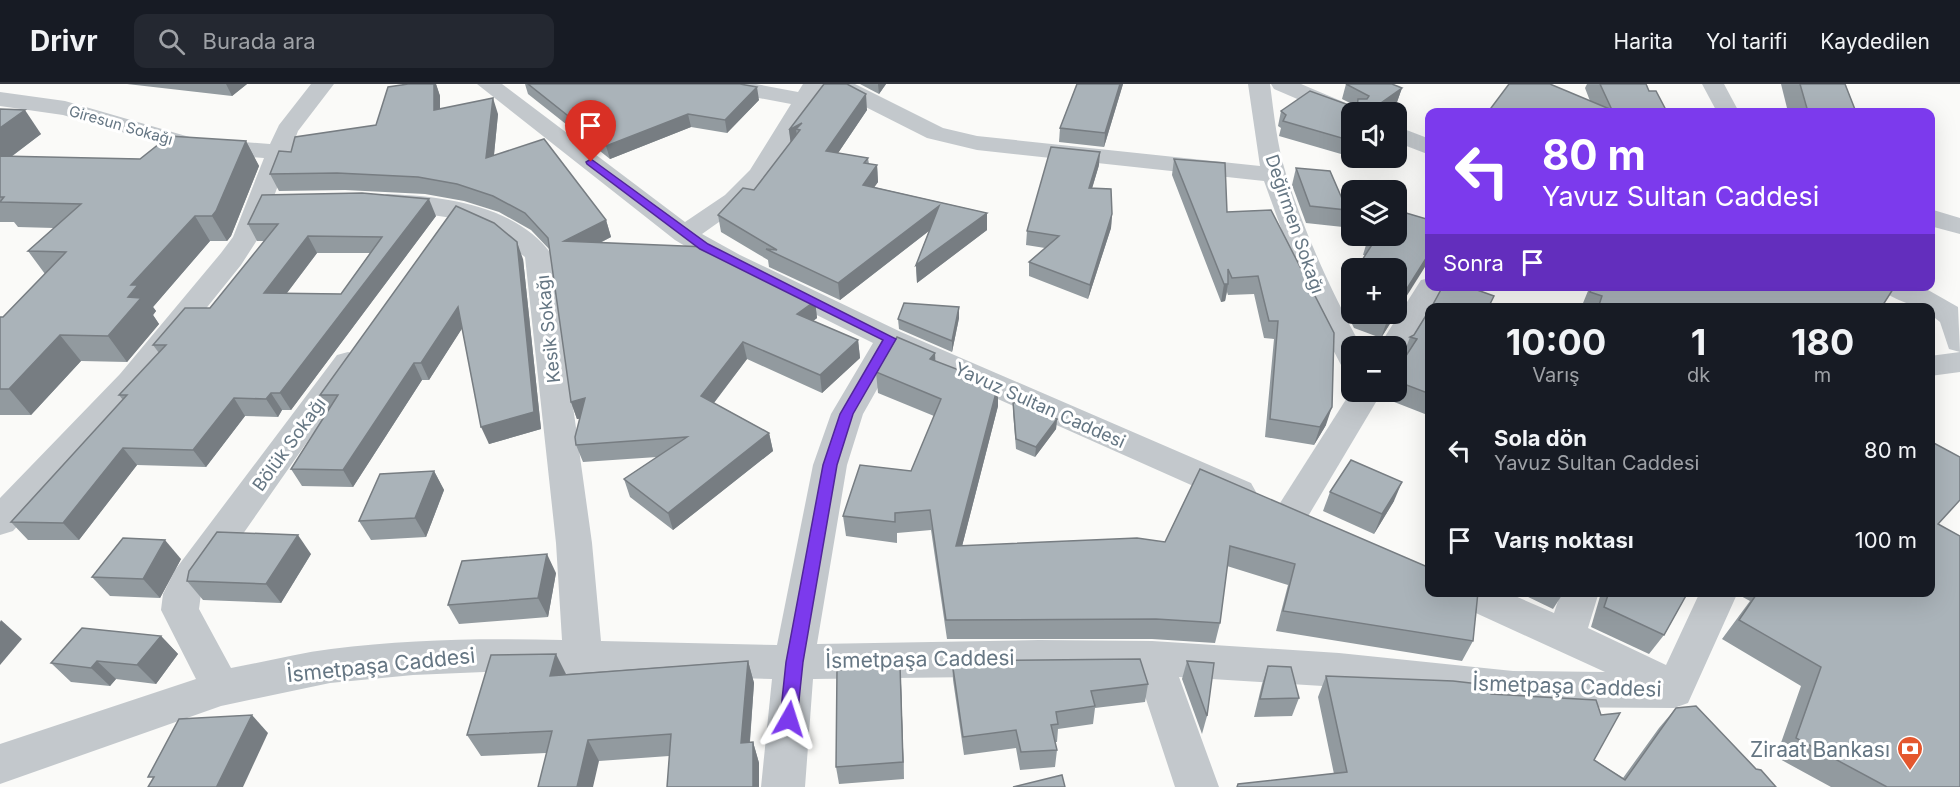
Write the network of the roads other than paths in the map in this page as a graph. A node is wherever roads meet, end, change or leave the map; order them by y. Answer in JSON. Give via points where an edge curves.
{"nodes":[{"id":1,"x":323,"y":84,"type":"edge"},
{"id":2,"x":488,"y":84,"type":"edge"},
{"id":3,"x":721,"y":84,"type":"edge"},
{"id":4,"x":838,"y":84,"type":"edge"},
{"id":5,"x":1259,"y":84,"type":"edge"},
{"id":6,"x":1282,"y":84,"type":"edge"},
{"id":7,"x":1713,"y":84,"type":"edge"},
{"id":8,"x":809,"y":92,"type":"edge"},
{"id":9,"x":0,"y":99,"type":"edge"},
{"id":10,"x":1726,"y":108,"type":"edge"},
{"id":11,"x":1341,"y":109,"type":"edge"},
{"id":12,"x":1407,"y":138,"type":"edge"},
{"id":13,"x":1425,"y":145,"type":"edge"},
{"id":14,"x":277,"y":152,"type":"junction"},
{"id":15,"x":1274,"y":176,"type":"junction"},
{"id":16,"x":362,"y":201,"type":"edge"},
{"id":17,"x":457,"y":208,"type":"junction"},
{"id":18,"x":1935,"y":218,"type":"edge"},
{"id":19,"x":1960,"y":226,"type":"edge"},
{"id":20,"x":684,"y":234,"type":"junction"},
{"id":21,"x":436,"y":237,"type":"edge"},
{"id":22,"x":1428,"y":291,"type":"edge"},
{"id":23,"x":1906,"y":291,"type":"edge"},
{"id":24,"x":1929,"y":303,"type":"edge"},
{"id":25,"x":1935,"y":306,"type":"edge"},
{"id":26,"x":368,"y":334,"type":"edge"},
{"id":27,"x":1400,"y":336,"type":"edge"},
{"id":28,"x":1341,"y":337,"type":"edge"},
{"id":29,"x":890,"y":339,"type":"junction"},
{"id":30,"x":1960,"y":342,"type":"edge"},
{"id":31,"x":1960,"y":363,"type":"edge"},
{"id":32,"x":1935,"y":366,"type":"edge"},
{"id":33,"x":1361,"y":402,"type":"edge"},
{"id":34,"x":0,"y":521,"type":"edge"},
{"id":35,"x":1478,"y":597,"type":"edge"},
{"id":36,"x":1578,"y":597,"type":"edge"},
{"id":37,"x":1718,"y":597,"type":"edge"},
{"id":38,"x":1566,"y":637,"type":"junction"},
{"id":39,"x":583,"y":658,"type":"junction"},
{"id":40,"x":1152,"y":658,"type":"junction"},
{"id":41,"x":794,"y":662,"type":"junction"},
{"id":42,"x":221,"y":688,"type":"junction"},
{"id":43,"x":1686,"y":702,"type":"junction"},
{"id":44,"x":0,"y":764,"type":"edge"},
{"id":45,"x":783,"y":787,"type":"edge"},
{"id":46,"x":1197,"y":787,"type":"edge"}],
"edges":[{"from":1,"to":14,"type":"street","via":[[287,130]]},
{"from":2,"to":20,"type":"street","name":"Yavuz Sultan Caddesi"},
{"from":3,"to":8,"type":"street"},
{"from":4,"to":15,"type":"street","via":[[936,133],[977,143]]},
{"from":5,"to":15,"type":"street","name":"Değirmen Sokağı"},
{"from":6,"to":11,"type":"street"},
{"from":7,"to":10,"type":"street"},
{"from":8,"to":20,"type":"street","via":[[769,162],[747,189]]},
{"from":9,"to":14,"type":"street","name":"Giresun Sokağı","via":[[65,108],[191,145]]},
{"from":12,"to":13,"type":"street"},
{"from":14,"to":34,"type":"street","via":[[273,201],[193,308],[131,381]]},
{"from":15,"to":28,"type":"street","name":"Değirmen Sokağı","via":[[1321,300]]},
{"from":16,"to":17,"type":"street","name":"Kesik Sokağı"},
{"from":17,"to":21,"type":"street"},
{"from":17,"to":39,"type":"street","name":"Kesik Sokağı","via":[[515,236],[538,255],[574,543]]},
{"from":18,"to":19,"type":"street"},
{"from":20,"to":29,"type":"street","name":"Yavuz Sultan Caddesi","via":[[730,261]]},
{"from":22,"to":27,"type":"street"},
{"from":23,"to":24,"type":"street"},
{"from":25,"to":30,"type":"street","via":[[1953,319]]},
{"from":26,"to":42,"type":"street","name":"Bölük Sokağı","via":[[182,594],[180,610]]},
{"from":29,"to":33,"type":"street","name":"Yavuz Sultan Caddesi","via":[[1302,519]]},
{"from":29,"to":41,"type":"street","via":[[859,389],[830,465]]},
{"from":31,"to":32,"type":"street"},
{"from":35,"to":38,"type":"street"},
{"from":36,"to":38,"type":"street"},
{"from":37,"to":43,"type":"street"},
{"from":38,"to":43,"type":"street","via":[[1624,662]]},
{"from":39,"to":41,"type":"street","name":"İsmetpaşa Caddesi"},
{"from":39,"to":42,"type":"street","name":"İsmetpaşa Caddesi","via":[[413,658],[330,666]]},
{"from":40,"to":41,"type":"street","name":"İsmetpaşa Caddesi"},
{"from":40,"to":43,"type":"street","name":"İsmetpaşa Caddesi","via":[[1339,670]]},
{"from":40,"to":46,"type":"street"},
{"from":41,"to":45,"type":"street"},
{"from":42,"to":44,"type":"street","name":"İsmetpaşa Caddesi"}]}
